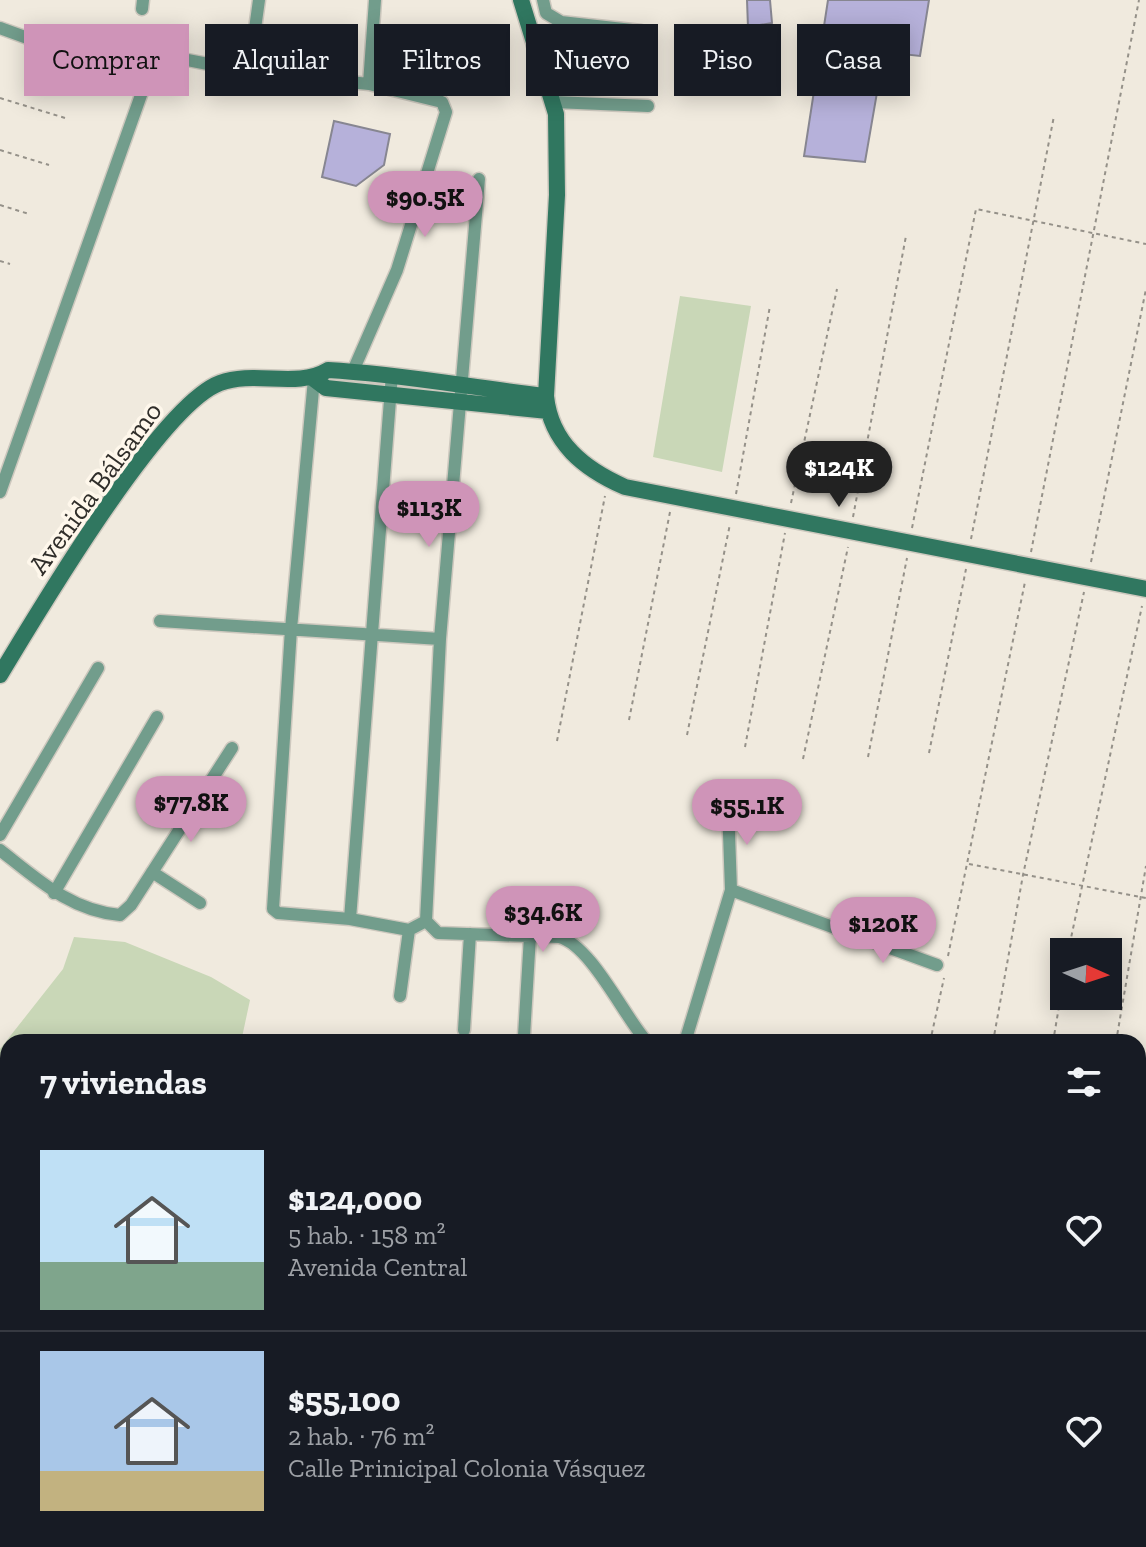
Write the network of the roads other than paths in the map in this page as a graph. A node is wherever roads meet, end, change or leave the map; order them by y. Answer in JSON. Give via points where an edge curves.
{"nodes":[{"id":1,"x":259,"y":0,"type":"edge"},
{"id":2,"x":375,"y":0,"type":"edge"},
{"id":3,"x":521,"y":0,"type":"edge"},
{"id":4,"x":543,"y":0,"type":"edge"},
{"id":5,"x":256,"y":24,"type":"edge"},
{"id":6,"x":582,"y":24,"type":"edge"},
{"id":7,"x":0,"y":28,"type":"edge"},
{"id":8,"x":24,"y":37,"type":"edge"},
{"id":9,"x":358,"y":83,"type":"edge"},
{"id":10,"x":369,"y":84,"type":"junction"},
{"id":11,"x":141,"y":96,"type":"edge"},
{"id":12,"x":554,"y":102,"type":"junction"},
{"id":13,"x":648,"y":106,"type":"dead end"},
{"id":14,"x":479,"y":179,"type":"dead end"},
{"id":15,"x":353,"y":371,"type":"junction"},
{"id":16,"x":392,"y":374,"type":"junction"},
{"id":17,"x":314,"y":379,"type":"junction"},
{"id":18,"x":391,"y":394,"type":"junction"},
{"id":19,"x":460,"y":394,"type":"junction"},
{"id":20,"x":547,"y":403,"type":"junction"},
{"id":21,"x":0,"y":492,"type":"edge"},
{"id":22,"x":1146,"y":589,"type":"edge"},
{"id":23,"x":160,"y":621,"type":"dead end"},
{"id":24,"x":291,"y":629,"type":"junction"},
{"id":25,"x":371,"y":637,"type":"junction"},
{"id":26,"x":440,"y":639,"type":"junction"},
{"id":27,"x":2,"y":666,"type":"edge"},
{"id":28,"x":98,"y":668,"type":"dead end"},
{"id":29,"x":157,"y":717,"type":"dead end"},
{"id":30,"x":232,"y":748,"type":"dead end"},
{"id":31,"x":728,"y":805,"type":"dead end"},
{"id":32,"x":0,"y":835,"type":"edge"},
{"id":33,"x":0,"y":850,"type":"edge"},
{"id":34,"x":152,"y":872,"type":"junction"},
{"id":35,"x":731,"y":890,"type":"junction"},
{"id":36,"x":54,"y":893,"type":"junction"},
{"id":37,"x":200,"y":903,"type":"dead end"},
{"id":38,"x":350,"y":919,"type":"junction"},
{"id":39,"x":426,"y":921,"type":"junction"},
{"id":40,"x":409,"y":930,"type":"junction"},
{"id":41,"x":470,"y":934,"type":"junction"},
{"id":42,"x":530,"y":936,"type":"junction"},
{"id":43,"x":937,"y":965,"type":"dead end"},
{"id":44,"x":400,"y":996,"type":"dead end"},
{"id":45,"x":464,"y":1030,"type":"dead end"},
{"id":46,"x":524,"y":1034,"type":"edge"},
{"id":47,"x":642,"y":1034,"type":"edge"},
{"id":48,"x":687,"y":1034,"type":"edge"}],
"edges":[{"from":1,"to":5,"type":"street"},
{"from":2,"to":10,"type":"street"},
{"from":3,"to":12,"type":"street"},
{"from":4,"to":6,"type":"street","via":[[546,13],[556,21]]},
{"from":7,"to":8,"type":"street"},
{"from":9,"to":10,"type":"street"},
{"from":10,"to":15,"type":"street","via":[[442,102],[446,112],[397,270]]},
{"from":11,"to":21,"type":"street"},
{"from":12,"to":13,"type":"street"},
{"from":12,"to":20,"type":"street","via":[[557,195]]},
{"from":14,"to":19,"type":"street"},
{"from":15,"to":16,"type":"street","name":"Avenida Bálsamo"},
{"from":15,"to":17,"type":"street","name":"Avenida Bálsamo","via":[[328,370]]},
{"from":16,"to":18,"type":"street"},
{"from":16,"to":19,"type":"street","name":"Avenida Bálsamo","via":[[435,379]]},
{"from":17,"to":18,"type":"street","name":"Avenida Bálsamo","via":[[326,388]]},
{"from":17,"to":24,"type":"street"},
{"from":17,"to":27,"type":"street","name":"Avenida Bálsamo","via":[[242,378],[220,383],[174,418],[56,581]]},
{"from":18,"to":19,"type":"street","name":"Avenida Bálsamo"},
{"from":18,"to":25,"type":"street"},
{"from":19,"to":20,"type":"street","name":"Avenida Bálsamo"},
{"from":19,"to":26,"type":"street"},
{"from":20,"to":22,"type":"street","via":[[551,424],[572,454],[595,474],[625,487]]},
{"from":23,"to":24,"type":"street"},
{"from":24,"to":25,"type":"street"},
{"from":24,"to":38,"type":"street","via":[[273,909]]},
{"from":25,"to":26,"type":"street"},
{"from":25,"to":38,"type":"street"},
{"from":26,"to":39,"type":"street"},
{"from":28,"to":32,"type":"street"},
{"from":29,"to":36,"type":"street"},
{"from":30,"to":34,"type":"street"},
{"from":31,"to":35,"type":"street"},
{"from":33,"to":36,"type":"street"},
{"from":34,"to":36,"type":"street","via":[[120,915]]},
{"from":34,"to":37,"type":"street"},
{"from":35,"to":43,"type":"street"},
{"from":35,"to":48,"type":"street"},
{"from":38,"to":40,"type":"street"},
{"from":39,"to":40,"type":"street"},
{"from":39,"to":41,"type":"street","via":[[438,933]]},
{"from":40,"to":44,"type":"street"},
{"from":41,"to":42,"type":"street"},
{"from":41,"to":45,"type":"street"},
{"from":42,"to":46,"type":"street"},
{"from":42,"to":47,"type":"street","via":[[572,942]]}]}
